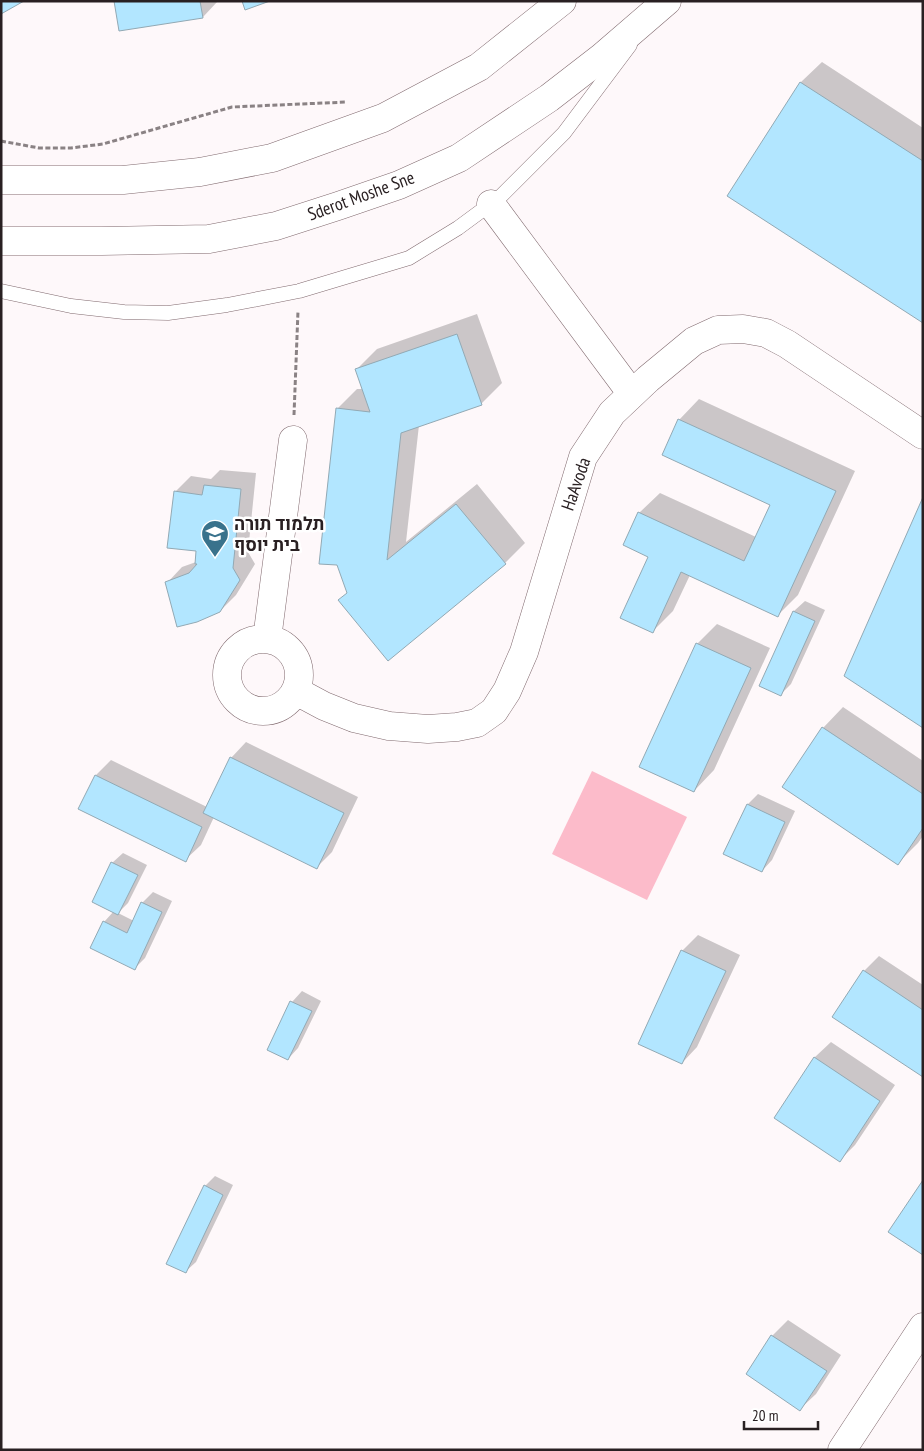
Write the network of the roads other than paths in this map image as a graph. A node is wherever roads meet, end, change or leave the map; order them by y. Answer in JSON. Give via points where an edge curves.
{"nodes":[{"id":1,"x":562,"y":1,"type":"edge"},
{"id":2,"x":661,"y":7,"type":"edge"},
{"id":3,"x":1,"y":180,"type":"edge"},
{"id":4,"x":491,"y":204,"type":"junction"},
{"id":5,"x":1,"y":241,"type":"edge"},
{"id":6,"x":1,"y":291,"type":"edge"},
{"id":7,"x":632,"y":394,"type":"junction"},
{"id":8,"x":923,"y":435,"type":"edge"},
{"id":9,"x":293,"y":440,"type":"road end"},
{"id":10,"x":268,"y":639,"type":"junction"},
{"id":11,"x":296,"y":691,"type":"junction"},
{"id":12,"x":923,"y":1327,"type":"edge"},
{"id":13,"x":842,"y":1450,"type":"edge"}],
"edges":[{"from":1,"to":3,"type":"street","via":[[480,67],[383,118],[272,158],[200,172],[123,180]]},
{"from":2,"to":4,"type":"lane","via":[[564,134]]},
{"from":2,"to":5,"type":"street","name":"Sderot Moshe Sne","via":[[549,98],[459,158],[399,185],[276,226],[209,239]]},
{"from":4,"to":6,"type":"lane","via":[[409,258],[299,291],[227,304],[168,313],[124,312],[71,306]]},
{"from":4,"to":7,"type":"street"},
{"from":7,"to":8,"type":"street","name":"HaAvoda","via":[[694,341],[718,330],[743,329],[766,333],[787,344]]},
{"from":7,"to":11,"type":"street","name":"HaAvoda","via":[[612,413],[583,457],[524,652],[507,691],[494,711],[477,723],[457,727],[389,726],[354,718]]},
{"from":9,"to":10,"type":"street"},
{"from":10,"to":11,"type":"street","via":[[283,645],[295,657],[299,668]]},
{"from":10,"to":11,"type":"street","via":[[255,639],[235,652],[229,663],[229,687],[244,706],[267,711],[279,708]]},
{"from":12,"to":13,"type":"street"}]}
